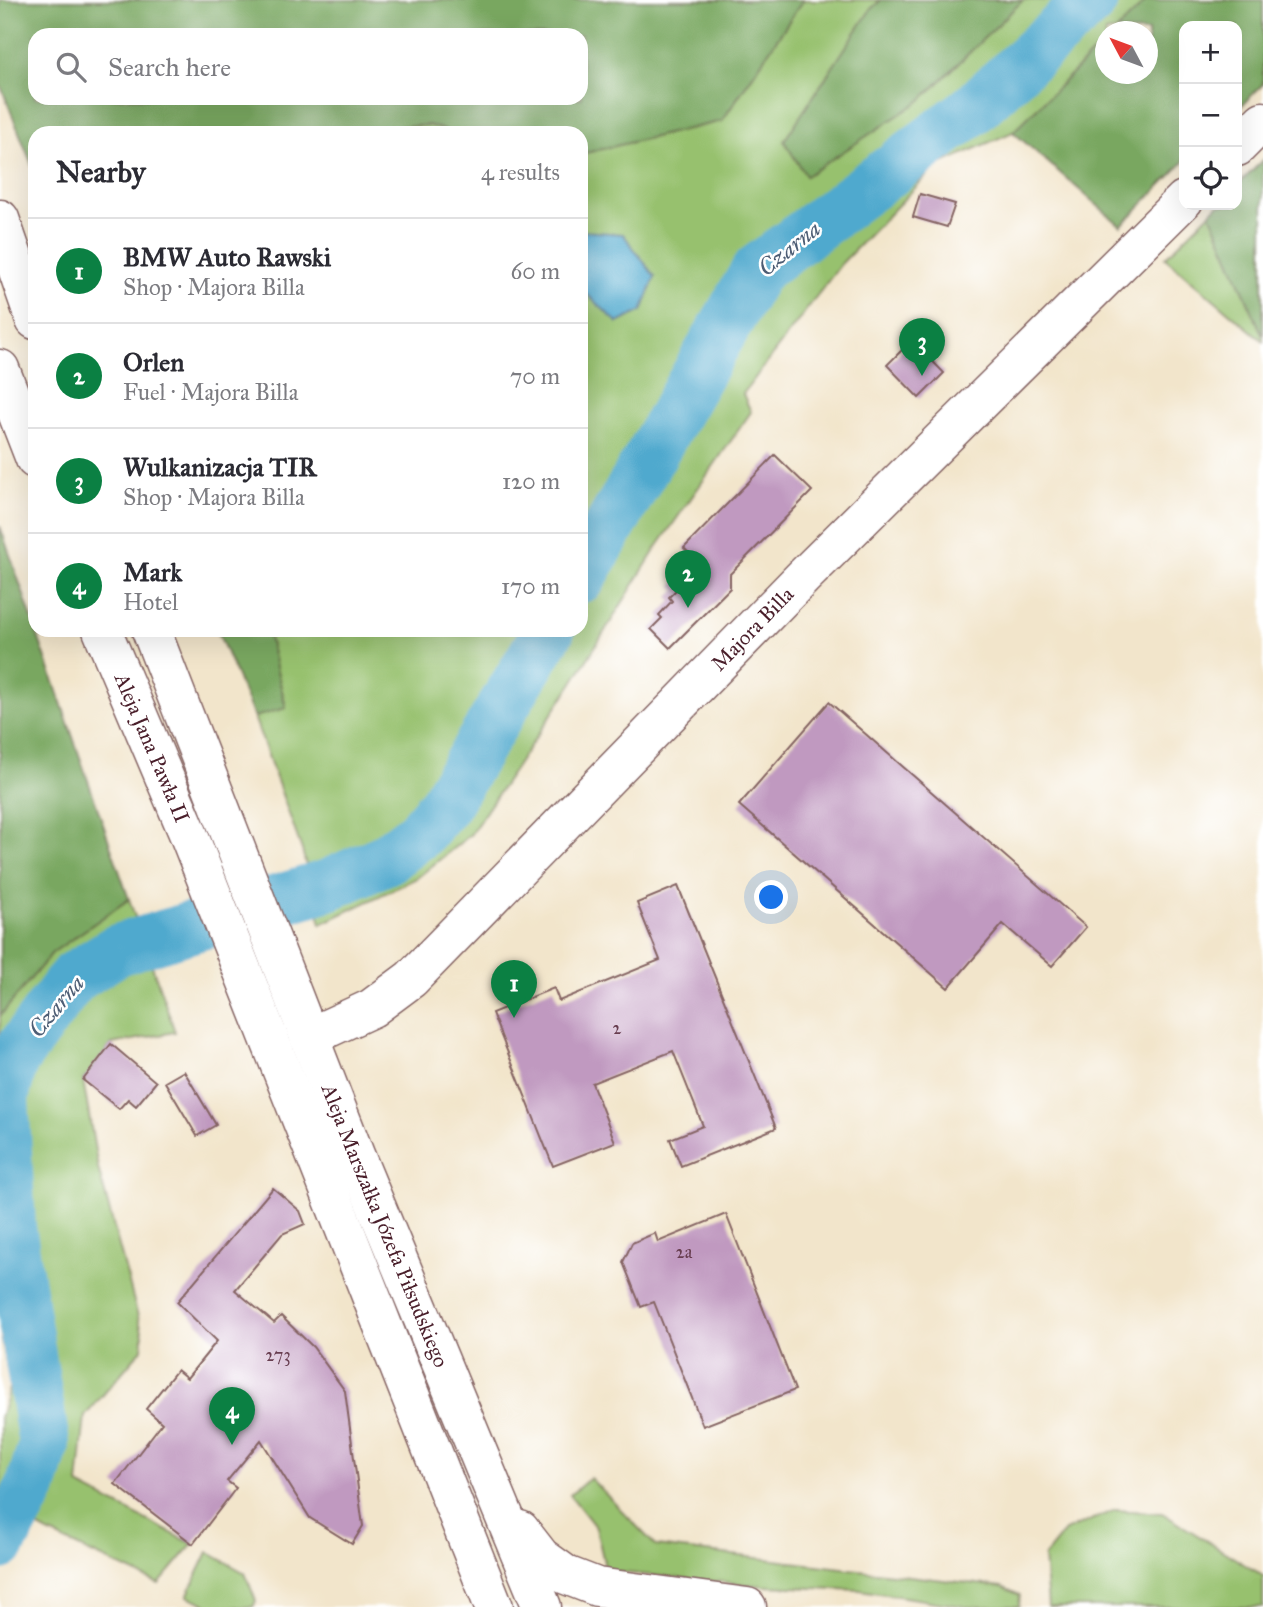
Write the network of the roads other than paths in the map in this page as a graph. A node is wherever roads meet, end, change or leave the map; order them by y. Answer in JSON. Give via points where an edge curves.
{"nodes":[{"id":1,"x":1263,"y":121,"type":"edge"},
{"id":2,"x":1242,"y":142,"type":"edge"},
{"id":3,"x":1179,"y":205,"type":"edge"},
{"id":4,"x":0,"y":219,"type":"edge"},
{"id":5,"x":28,"y":300,"type":"edge"},
{"id":6,"x":0,"y":369,"type":"edge"},
{"id":7,"x":28,"y":441,"type":"edge"},
{"id":8,"x":105,"y":637,"type":"edge"},
{"id":9,"x":154,"y":637,"type":"edge"},
{"id":10,"x":234,"y":844,"type":"joint"},
{"id":11,"x":200,"y":865,"type":"joint"},
{"id":12,"x":309,"y":1037,"type":"junction"},
{"id":13,"x":502,"y":1507,"type":"junction"},
{"id":14,"x":494,"y":1607,"type":"edge"},
{"id":15,"x":542,"y":1607,"type":"edge"},
{"id":16,"x":747,"y":1607,"type":"edge"}],
"edges":[{"from":1,"to":2,"type":"main road"},
{"from":3,"to":12,"type":"main road","name":"Majora Billa","via":[[804,576],[411,979],[372,1008]]},
{"from":4,"to":5,"type":"main road"},
{"from":6,"to":7,"type":"main road"},
{"from":8,"to":11,"type":"main road","name":"Aleja Jana Pawła II"},
{"from":9,"to":10,"type":"main road","name":"Aleja Jana Pawła II"},
{"from":10,"to":12,"type":"main road","name":"Aleja Marszałka Józefa Piłsudskiego"},
{"from":11,"to":14,"type":"main road","name":"Aleja Marszałka Józefa Piłsudskiego"},
{"from":12,"to":13,"type":"main road","name":"Aleja Marszałka Józefa Piłsudskiego"},
{"from":13,"to":15,"type":"main road","name":"Aleja Marszałka Józefa Piłsudskiego"},
{"from":13,"to":16,"type":"main road","via":[[541,1557],[566,1575],[597,1587]]}]}
